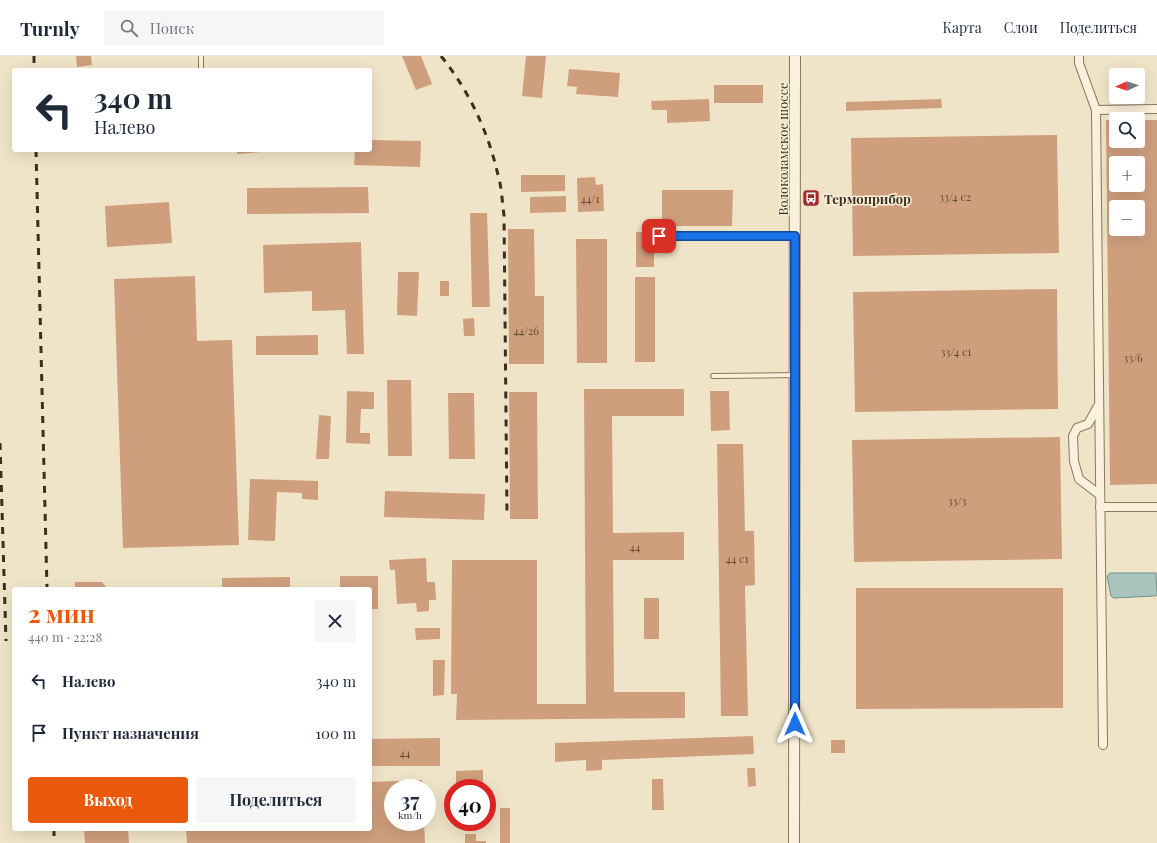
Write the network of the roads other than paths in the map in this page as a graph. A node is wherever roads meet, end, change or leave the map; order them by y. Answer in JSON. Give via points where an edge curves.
{"nodes":[{"id":1,"x":201,"y":56,"type":"edge"},
{"id":2,"x":795,"y":56,"type":"edge"},
{"id":3,"x":1079,"y":56,"type":"edge"},
{"id":4,"x":201,"y":68,"type":"edge"},
{"id":5,"x":1157,"y":109,"type":"edge"},
{"id":6,"x":1096,"y":110,"type":"junction"},
{"id":7,"x":659,"y":236,"type":"dead end"},
{"id":8,"x":795,"y":236,"type":"junction"},
{"id":9,"x":795,"y":375,"type":"junction"},
{"id":10,"x":713,"y":376,"type":"dead end"},
{"id":11,"x":1099,"y":406,"type":"junction"},
{"id":12,"x":1100,"y":495,"type":"junction"},
{"id":13,"x":1157,"y":507,"type":"edge"},
{"id":14,"x":1100,"y":508,"type":"junction"},
{"id":15,"x":1103,"y":744,"type":"dead end"},
{"id":16,"x":794,"y":843,"type":"edge"}],
"edges":[{"from":1,"to":4,"type":"lane"},
{"from":2,"to":8,"type":"street","name":"Волоколамское шоссе"},
{"from":3,"to":6,"type":"street","via":[[1079,63]]},
{"from":5,"to":6,"type":"street"},
{"from":6,"to":11,"type":"street"},
{"from":7,"to":8,"type":"lane"},
{"from":8,"to":9,"type":"street","name":"Волоколамское шоссе"},
{"from":9,"to":10,"type":"lane"},
{"from":9,"to":16,"type":"street","name":"Волоколамское шоссе"},
{"from":11,"to":12,"type":"street"},
{"from":11,"to":12,"type":"street","via":[[1088,424],[1078,428],[1073,436],[1074,461],[1079,479]]},
{"from":12,"to":14,"type":"street"},
{"from":13,"to":14,"type":"street"},
{"from":14,"to":15,"type":"street"}]}
